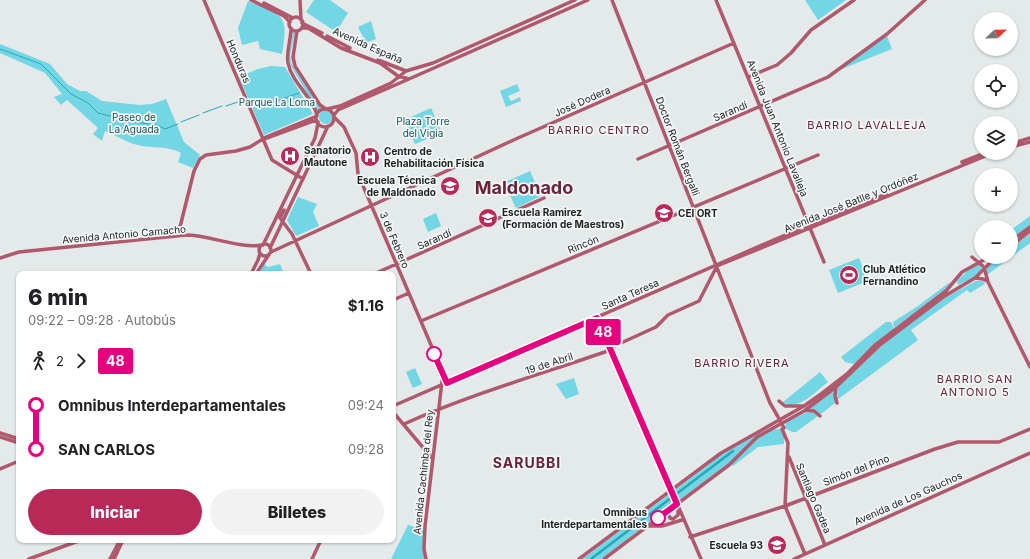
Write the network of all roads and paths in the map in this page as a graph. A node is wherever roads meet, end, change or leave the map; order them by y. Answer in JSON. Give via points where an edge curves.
{"nodes":[{"id":1,"x":204,"y":0,"type":"edge"},
{"id":2,"x":251,"y":0,"type":"edge"},
{"id":3,"x":300,"y":0,"type":"edge"},
{"id":4,"x":575,"y":0,"type":"edge"},
{"id":5,"x":588,"y":0,"type":"edge"},
{"id":6,"x":612,"y":0,"type":"edge"},
{"id":7,"x":716,"y":0,"type":"edge"},
{"id":8,"x":854,"y":0,"type":"edge"},
{"id":9,"x":925,"y":0,"type":"edge"},
{"id":10,"x":259,"y":1,"type":"edge"},
{"id":11,"x":293,"y":18,"type":"junction"},
{"id":12,"x":302,"y":21,"type":"junction"},
{"id":13,"x":290,"y":22,"type":"junction"},
{"id":14,"x":291,"y":28,"type":"junction"},
{"id":15,"x":302,"y":28,"type":"junction"},
{"id":16,"x":297,"y":31,"type":"junction"},
{"id":17,"x":734,"y":43,"type":"junction"},
{"id":18,"x":452,"y":54,"type":"junction"},
{"id":19,"x":439,"y":60,"type":"junction"},
{"id":20,"x":450,"y":62,"type":"junction"},
{"id":21,"x":433,"y":63,"type":"junction"},
{"id":22,"x":437,"y":67,"type":"junction"},
{"id":23,"x":406,"y":70,"type":"junction"},
{"id":24,"x":399,"y":77,"type":"junction"},
{"id":25,"x":748,"y":77,"type":"junction"},
{"id":26,"x":409,"y":79,"type":"junction"},
{"id":27,"x":645,"y":83,"type":"junction"},
{"id":28,"x":760,"y":106,"type":"junction"},
{"id":29,"x":327,"y":109,"type":"junction"},
{"id":30,"x":317,"y":116,"type":"junction"},
{"id":31,"x":334,"y":116,"type":"junction"},
{"id":32,"x":318,"y":122,"type":"junction"},
{"id":33,"x":328,"y":126,"type":"junction"},
{"id":34,"x":292,"y":128,"type":"junction"},
{"id":35,"x":1030,"y":138,"type":"edge"},
{"id":36,"x":264,"y":139,"type":"junction"},
{"id":37,"x":1018,"y":142,"type":"edge"},
{"id":38,"x":1030,"y":142,"type":"edge"},
{"id":39,"x":669,"y":145,"type":"junction"},
{"id":40,"x":1018,"y":145,"type":"edge"},
{"id":41,"x":818,"y":155,"type":"dead end"},
{"id":42,"x":974,"y":158,"type":"edge"},
{"id":43,"x":638,"y":159,"type":"dead end"},
{"id":44,"x":975,"y":160,"type":"edge"},
{"id":45,"x":786,"y":168,"type":"junction"},
{"id":46,"x":298,"y":175,"type":"junction"},
{"id":47,"x":303,"y":178,"type":"junction"},
{"id":48,"x":544,"y":198,"type":"dead end"},
{"id":49,"x":284,"y":204,"type":"junction"},
{"id":50,"x":371,"y":206,"type":"junction"},
{"id":51,"x":693,"y":207,"type":"junction"},
{"id":52,"x":283,"y":220,"type":"junction"},
{"id":53,"x":809,"y":226,"type":"junction"},
{"id":54,"x":1030,"y":227,"type":"edge"},
{"id":55,"x":1030,"y":231,"type":"edge"},
{"id":56,"x":178,"y":235,"type":"junction"},
{"id":57,"x":1018,"y":236,"type":"edge"},
{"id":58,"x":295,"y":240,"type":"junction"},
{"id":59,"x":1018,"y":240,"type":"edge"},
{"id":60,"x":262,"y":245,"type":"junction"},
{"id":61,"x":249,"y":246,"type":"junction"},
{"id":62,"x":270,"y":250,"type":"junction"},
{"id":63,"x":259,"y":252,"type":"junction"},
{"id":64,"x":268,"y":256,"type":"junction"},
{"id":65,"x":0,"y":258,"type":"edge"},
{"id":66,"x":824,"y":262,"type":"dead end"},
{"id":67,"x":396,"y":264,"type":"junction"},
{"id":68,"x":975,"y":264,"type":"edge"},
{"id":69,"x":980,"y":264,"type":"edge"},
{"id":70,"x":989,"y":264,"type":"edge"},
{"id":71,"x":716,"y":265,"type":"junction"},
{"id":72,"x":712,"y":269,"type":"junction"},
{"id":73,"x":984,"y":269,"type":"junction"},
{"id":74,"x":252,"y":271,"type":"edge"},
{"id":75,"x":258,"y":271,"type":"edge"},
{"id":76,"x":310,"y":271,"type":"edge"},
{"id":77,"x":381,"y":271,"type":"edge"},
{"id":78,"x":975,"y":278,"type":"junction"},
{"id":79,"x":988,"y":282,"type":"junction"},
{"id":80,"x":409,"y":293,"type":"junction"},
{"id":81,"x":396,"y":299,"type":"edge"},
{"id":82,"x":597,"y":318,"type":"junction"},
{"id":83,"x":420,"y":321,"type":"junction"},
{"id":84,"x":610,"y":348,"type":"junction"},
{"id":85,"x":606,"y":352,"type":"junction"},
{"id":86,"x":1030,"y":366,"type":"edge"},
{"id":87,"x":442,"y":372,"type":"junction"},
{"id":88,"x":447,"y":383,"type":"junction"},
{"id":89,"x":441,"y":386,"type":"junction"},
{"id":90,"x":836,"y":387,"type":"junction"},
{"id":91,"x":433,"y":390,"type":"junction"},
{"id":92,"x":439,"y":394,"type":"junction"},
{"id":93,"x":779,"y":401,"type":"dead end"},
{"id":94,"x":837,"y":403,"type":"dead end"},
{"id":95,"x":396,"y":406,"type":"edge"},
{"id":96,"x":804,"y":408,"type":"junction"},
{"id":97,"x":437,"y":409,"type":"junction"},
{"id":98,"x":396,"y":415,"type":"edge"},
{"id":99,"x":820,"y":416,"type":"dead end"},
{"id":100,"x":404,"y":424,"type":"junction"},
{"id":101,"x":783,"y":429,"type":"junction"},
{"id":102,"x":1030,"y":429,"type":"edge"},
{"id":103,"x":0,"y":433,"type":"edge"},
{"id":104,"x":0,"y":437,"type":"edge"},
{"id":105,"x":16,"y":438,"type":"edge"},
{"id":106,"x":16,"y":442,"type":"edge"},
{"id":107,"x":433,"y":448,"type":"junction"},
{"id":108,"x":426,"y":450,"type":"junction"},
{"id":109,"x":1030,"y":453,"type":"edge"},
{"id":110,"x":432,"y":457,"type":"junction"},
{"id":111,"x":16,"y":462,"type":"edge"},
{"id":112,"x":0,"y":469,"type":"edge"},
{"id":113,"x":670,"y":491,"type":"junction"},
{"id":114,"x":806,"y":498,"type":"junction"},
{"id":115,"x":676,"y":505,"type":"junction"},
{"id":116,"x":785,"y":506,"type":"junction"},
{"id":117,"x":667,"y":511,"type":"junction"},
{"id":118,"x":678,"y":511,"type":"junction"},
{"id":119,"x":682,"y":520,"type":"junction"},
{"id":120,"x":648,"y":526,"type":"junction"},
{"id":121,"x":690,"y":537,"type":"junction"},
{"id":122,"x":73,"y":543,"type":"edge"},
{"id":123,"x":118,"y":543,"type":"edge"},
{"id":124,"x":122,"y":543,"type":"edge"},
{"id":125,"x":320,"y":543,"type":"edge"},
{"id":126,"x":825,"y":545,"type":"junction"},
{"id":127,"x":805,"y":554,"type":"junction"},
{"id":128,"x":29,"y":559,"type":"edge"},
{"id":129,"x":110,"y":559,"type":"edge"},
{"id":130,"x":114,"y":559,"type":"edge"},
{"id":131,"x":312,"y":559,"type":"edge"},
{"id":132,"x":426,"y":559,"type":"edge"},
{"id":133,"x":579,"y":559,"type":"edge"},
{"id":134,"x":604,"y":559,"type":"edge"},
{"id":135,"x":700,"y":559,"type":"edge"},
{"id":136,"x":794,"y":559,"type":"edge"}],
"edges":[{"from":1,"to":36,"type":"street","name":"Honduras"},
{"from":2,"to":10,"type":"street"},
{"from":3,"to":12,"type":"street"},
{"from":4,"to":18,"type":"street"},
{"from":5,"to":20,"type":"street"},
{"from":6,"to":27,"type":"street","name":"Doctor Román Bergalli"},
{"from":7,"to":17,"type":"street","name":"Avenida Juan Antonio Lavalleja"},
{"from":8,"to":25,"type":"street","via":[[811,30],[777,65]]},
{"from":9,"to":28,"type":"street","name":"Sarandí","via":[[887,34],[828,77]]},
{"from":10,"to":11,"type":"street"},
{"from":10,"to":13,"type":"street"},
{"from":11,"to":12,"type":"street"},
{"from":11,"to":13,"type":"street"},
{"from":12,"to":15,"type":"street"},
{"from":12,"to":23,"type":"street","name":"Avenida España","via":[[348,48]]},
{"from":13,"to":14,"type":"street"},
{"from":14,"to":16,"type":"street"},
{"from":14,"to":30,"type":"street","via":[[288,64],[314,106]]},
{"from":15,"to":16,"type":"street"},
{"from":15,"to":24,"type":"street","name":"Avenida España","via":[[308,28],[342,48],[377,62]]},
{"from":16,"to":29,"type":"street","via":[[293,57],[295,66],[320,105]]},
{"from":17,"to":25,"type":"street","name":"Avenida Juan Antonio Lavalleja"},
{"from":17,"to":27,"type":"street","name":"José Dodera"},
{"from":18,"to":19,"type":"street"},
{"from":18,"to":20,"type":"street"},
{"from":19,"to":21,"type":"street"},
{"from":19,"to":22,"type":"street"},
{"from":20,"to":22,"type":"street"},
{"from":21,"to":22,"type":"street","via":[[432,66]]},
{"from":21,"to":23,"type":"street"},
{"from":22,"to":26,"type":"street"},
{"from":23,"to":24,"type":"street"},
{"from":24,"to":26,"type":"street"},
{"from":24,"to":29,"type":"street","via":[[392,83],[340,106]]},
{"from":25,"to":28,"type":"street","name":"Avenida Juan Antonio Lavalleja"},
{"from":26,"to":31,"type":"street","via":[[338,110]]},
{"from":27,"to":39,"type":"street","name":"Doctor Román Bergalli"},
{"from":27,"to":50,"type":"street","name":"José Dodera"},
{"from":28,"to":39,"type":"street","name":"Sarandí"},
{"from":28,"to":45,"type":"street","name":"Avenida Juan Antonio Lavalleja"},
{"from":29,"to":30,"type":"street","via":[[320,111]]},
{"from":29,"to":31,"type":"street"},
{"from":30,"to":32,"type":"street"},
{"from":30,"to":34,"type":"street"},
{"from":31,"to":33,"type":"street","via":[[333,123]]},
{"from":31,"to":50,"type":"street","name":"3 de Febrero","via":[[344,127],[356,153],[358,174]]},
{"from":32,"to":33,"type":"street"},
{"from":32,"to":34,"type":"street","via":[[313,121]]},
{"from":32,"to":46,"type":"street","via":[[315,138]]},
{"from":33,"to":47,"type":"street"},
{"from":34,"to":36,"type":"street"},
{"from":35,"to":37,"type":"street"},
{"from":36,"to":46,"type":"street","name":"Honduras","via":[[272,160]]},
{"from":36,"to":56,"type":"street","via":[[243,149],[206,155],[200,159],[194,171]]},
{"from":38,"to":40,"type":"street"},
{"from":39,"to":43,"type":"street","name":"Sarandí"},
{"from":39,"to":51,"type":"street","name":"Doctor Román Bergalli"},
{"from":41,"to":45,"type":"street","name":"Rincón"},
{"from":42,"to":53,"type":"street","name":"Avenida José Batlle y Ordóñez"},
{"from":44,"to":53,"type":"street","name":"Avenida José Batlle y Ordóñez"},
{"from":45,"to":51,"type":"street","name":"Rincón"},
{"from":45,"to":53,"type":"street","name":"Avenida Juan Antonio Lavalleja"},
{"from":46,"to":47,"type":"street","name":"Honduras"},
{"from":46,"to":49,"type":"street"},
{"from":47,"to":52,"type":"street"},
{"from":48,"to":67,"type":"street","name":"Sarandí"},
{"from":49,"to":52,"type":"street","via":[[280,217]]},
{"from":49,"to":60,"type":"street"},
{"from":50,"to":58,"type":"street"},
{"from":50,"to":67,"type":"street","name":"3 de Febrero"},
{"from":51,"to":71,"type":"street","name":"Doctor Román Bergalli"},
{"from":51,"to":83,"type":"street","name":"Rincón"},
{"from":52,"to":58,"type":"street"},
{"from":52,"to":62,"type":"street"},
{"from":53,"to":66,"type":"street","name":"Avenida Juan Antonio Lavalleja"},
{"from":53,"to":71,"type":"street","name":"Avenida José Batlle y Ordóñez"},
{"from":54,"to":57,"type":"street"},
{"from":55,"to":59,"type":"street"},
{"from":56,"to":61,"type":"street","name":"Avenida Antonio Camacho","via":[[202,236]]},
{"from":56,"to":65,"type":"street","name":"Avenida Antonio Camacho","via":[[19,252]]},
{"from":58,"to":62,"type":"street"},
{"from":58,"to":76,"type":"street"},
{"from":60,"to":61,"type":"street","name":"Avenida Antonio Camacho"},
{"from":60,"to":62,"type":"street","via":[[266,244]]},
{"from":60,"to":63,"type":"street"},
{"from":61,"to":63,"type":"street","name":"Avenida Antonio Camacho"},
{"from":62,"to":64,"type":"street"},
{"from":63,"to":64,"type":"street","via":[[262,256]]},
{"from":63,"to":74,"type":"street"},
{"from":64,"to":75,"type":"street"},
{"from":67,"to":77,"type":"street","name":"Sarandí"},
{"from":67,"to":80,"type":"street","name":"3 de Febrero"},
{"from":68,"to":96,"type":"street","via":[[962,272],[946,291],[874,346],[836,384]]},
{"from":69,"to":73,"type":"street"},
{"from":70,"to":73,"type":"street"},
{"from":71,"to":72,"type":"street","name":"Santa Teresa"},
{"from":71,"to":101,"type":"street","name":"Doctor Román Bergalli","bridge":true},
{"from":72,"to":82,"type":"street","name":"Santa Teresa"},
{"from":72,"to":84,"type":"street","name":"19 de Abril","via":[[698,301],[668,315],[656,327]]},
{"from":73,"to":78,"type":"street"},
{"from":73,"to":79,"type":"street"},
{"from":78,"to":79,"type":"street","via":[[983,278]]},
{"from":78,"to":90,"type":"street","via":[[943,297],[881,344]]},
{"from":79,"to":86,"type":"street"},
{"from":80,"to":81,"type":"street"},
{"from":80,"to":83,"type":"street","name":"3 de Febrero"},
{"from":82,"to":84,"type":"street"},
{"from":82,"to":88,"type":"street","name":"Santa Teresa"},
{"from":83,"to":87,"type":"street","name":"3 de Febrero"},
{"from":84,"to":85,"type":"street","name":"19 de Abril"},
{"from":84,"to":113,"type":"street"},
{"from":85,"to":97,"type":"street","name":"19 de Abril"},
{"from":85,"to":113,"type":"street","via":[[610,354]]},
{"from":87,"to":88,"type":"street","name":"3 de Febrero"},
{"from":87,"to":89,"type":"street"},
{"from":88,"to":89,"type":"street","name":"Santa Teresa"},
{"from":89,"to":91,"type":"street","name":"Santa Teresa"},
{"from":89,"to":92,"type":"street","name":"Avenida Cachimba del Rey"},
{"from":90,"to":94,"type":"street"},
{"from":90,"to":96,"type":"street"},
{"from":91,"to":92,"type":"street","via":[[437,390]]},
{"from":91,"to":95,"type":"street","name":"Santa Teresa"},
{"from":92,"to":97,"type":"street","name":"Avenida Cachimba del Rey"},
{"from":93,"to":96,"type":"street","via":[[785,406]]},
{"from":96,"to":99,"type":"street"},
{"from":96,"to":113,"type":"street","via":[[721,453]]},
{"from":96,"to":115,"type":"street","via":[[757,437],[729,465]]},
{"from":97,"to":100,"type":"street","name":"19 de Abril"},
{"from":97,"to":107,"type":"street","name":"Avenida Cachimba del Rey"},
{"from":98,"to":100,"type":"street"},
{"from":100,"to":108,"type":"street"},
{"from":101,"to":114,"type":"street","name":"Santiago Gadea","via":[[790,442],[789,458]]},
{"from":101,"to":116,"type":"street","via":[[788,443]]},
{"from":102,"to":114,"type":"street","name":"Simón del Pino","via":[[999,442],[958,442],[935,449]]},
{"from":103,"to":105,"type":"street"},
{"from":104,"to":106,"type":"street"},
{"from":107,"to":108,"type":"street"},
{"from":107,"to":110,"type":"street","name":"Avenida Cachimba del Rey"},
{"from":108,"to":110,"type":"street"},
{"from":109,"to":126,"type":"street","name":"Avenida de Los Gauchos"},
{"from":110,"to":132,"type":"street","name":"Avenida Cachimba del Rey","via":[[425,526]]},
{"from":111,"to":112,"type":"street"},
{"from":113,"to":115,"type":"street"},
{"from":113,"to":133,"type":"street"},
{"from":114,"to":116,"type":"street","name":"Simón del Pino"},
{"from":114,"to":126,"type":"street","name":"Santiago Gadea"},
{"from":115,"to":117,"type":"street"},
{"from":115,"to":118,"type":"street"},
{"from":115,"to":121,"type":"street"},
{"from":116,"to":121,"type":"street","name":"Simón del Pino"},
{"from":116,"to":127,"type":"street"},
{"from":117,"to":118,"type":"street","via":[[673,519],[678,515]]},
{"from":117,"to":120,"type":"street"},
{"from":118,"to":119,"type":"street"},
{"from":119,"to":120,"type":"street","via":[[662,526]]},
{"from":119,"to":121,"type":"street"},
{"from":120,"to":134,"type":"street"},
{"from":121,"to":135,"type":"street"},
{"from":122,"to":128,"type":"street"},
{"from":123,"to":129,"type":"street"},
{"from":124,"to":130,"type":"street"},
{"from":125,"to":131,"type":"street"},
{"from":126,"to":127,"type":"street","name":"Avenida de Los Gauchos"},
{"from":127,"to":136,"type":"street","name":"Avenida de Los Gauchos"}]}
